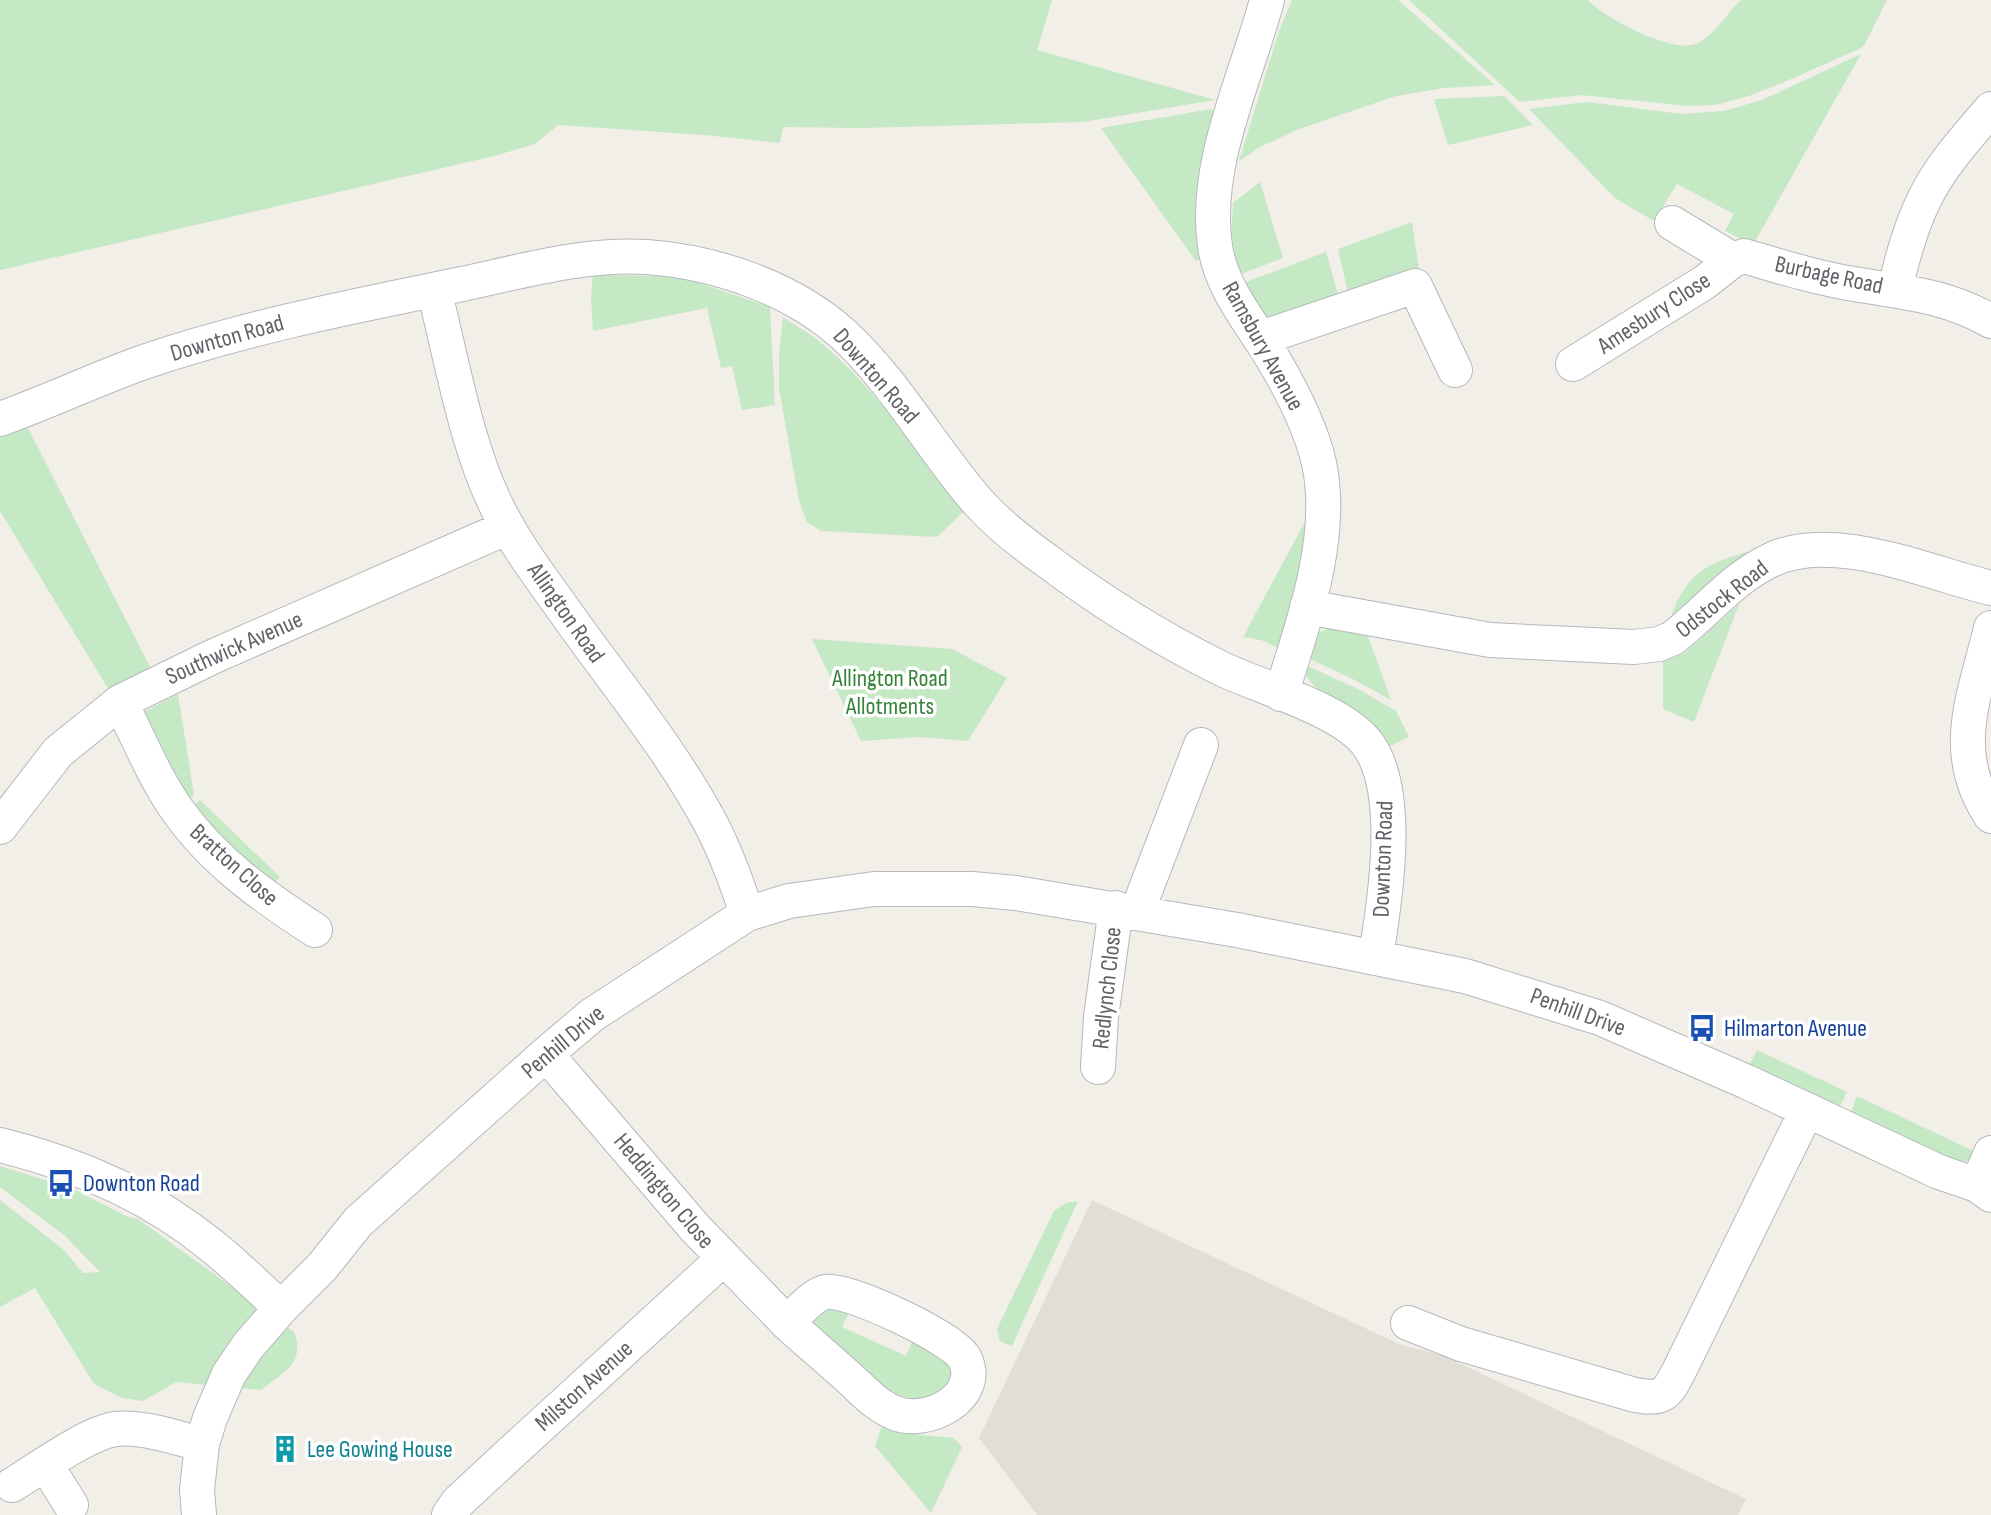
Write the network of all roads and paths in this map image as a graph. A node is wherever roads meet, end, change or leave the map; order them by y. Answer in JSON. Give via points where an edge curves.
{"nodes":[{"id":1,"x":1267,"y":0,"type":"edge"},
{"id":2,"x":1991,"y":109,"type":"edge"},
{"id":3,"x":1672,"y":223,"type":"dead end"},
{"id":4,"x":1733,"y":260,"type":"junction"},
{"id":5,"x":1895,"y":289,"type":"junction"},
{"id":6,"x":434,"y":290,"type":"junction"},
{"id":7,"x":1991,"y":321,"type":"edge"},
{"id":8,"x":1261,"y":338,"type":"junction"},
{"id":9,"x":1573,"y":364,"type":"dead end"},
{"id":10,"x":1455,"y":370,"type":"dead end"},
{"id":11,"x":0,"y":419,"type":"edge"},
{"id":12,"x":508,"y":527,"type":"junction"},
{"id":13,"x":1991,"y":588,"type":"edge"},
{"id":14,"x":1307,"y":607,"type":"junction"},
{"id":15,"x":1991,"y":628,"type":"edge"},
{"id":16,"x":1281,"y":694,"type":"junction"},
{"id":17,"x":120,"y":702,"type":"junction"},
{"id":18,"x":1201,"y":745,"type":"dead end"},
{"id":19,"x":1991,"y":816,"type":"edge"},
{"id":20,"x":0,"y":827,"type":"edge"},
{"id":21,"x":1126,"y":910,"type":"junction"},
{"id":22,"x":747,"y":914,"type":"junction"},
{"id":23,"x":315,"y":930,"type":"dead end"},
{"id":24,"x":1376,"y":956,"type":"junction"},
{"id":25,"x":546,"y":1054,"type":"junction"},
{"id":26,"x":1098,"y":1067,"type":"dead end"},
{"id":27,"x":1806,"y":1112,"type":"junction"},
{"id":28,"x":0,"y":1145,"type":"edge"},
{"id":29,"x":1991,"y":1153,"type":"edge"},
{"id":30,"x":1984,"y":1190,"type":"edge"},
{"id":31,"x":723,"y":1259,"type":"junction"},
{"id":32,"x":281,"y":1308,"type":"junction"},
{"id":33,"x":787,"y":1323,"type":"junction"},
{"id":34,"x":1408,"y":1323,"type":"dead end"},
{"id":35,"x":202,"y":1444,"type":"junction"},
{"id":36,"x":46,"y":1465,"type":"junction"},
{"id":37,"x":12,"y":1485,"type":"dead end"},
{"id":38,"x":71,"y":1505,"type":"dead end"},
{"id":39,"x":199,"y":1515,"type":"edge"},
{"id":40,"x":449,"y":1515,"type":"edge"}],
"edges":[{"from":1,"to":8,"type":"street","name":"Ramsbury Avenue","via":[[1213,191],[1215,249],[1221,268]]},
{"from":2,"to":5,"type":"street","via":[[1925,197]]},
{"from":3,"to":4,"type":"street","name":"Burbage Road"},
{"from":4,"to":5,"type":"street","name":"Burbage Road","via":[[1744,256],[1819,277]]},
{"from":4,"to":9,"type":"street","name":"Amesbury Close"},
{"from":5,"to":7,"type":"street","name":"Burbage Road","via":[[1957,303]]},
{"from":6,"to":11,"type":"street","name":"Downton Road","via":[[278,323],[183,350]]},
{"from":6,"to":12,"type":"street","name":"Allington Road","via":[[485,481]]},
{"from":6,"to":16,"type":"street","name":"Downton Road","via":[[613,256],[690,263],[779,292],[845,336],[980,505],[1044,559],[1180,647]]},
{"from":8,"to":10,"type":"street","via":[[1415,286]]},
{"from":8,"to":14,"type":"street","name":"Ramsbury Avenue","via":[[1308,426],[1319,465],[1320,539]]},
{"from":12,"to":17,"type":"street","name":"Southwick Avenue"},
{"from":12,"to":22,"type":"street","name":"Allington Road","via":[[680,772],[728,859]]},
{"from":13,"to":14,"type":"street","name":"Odstock Road","via":[[1839,550],[1798,552],[1746,575],[1673,638],[1634,647],[1490,640]]},
{"from":14,"to":16,"type":"street","name":"Ramsbury Avenue"},
{"from":15,"to":19,"type":"street","via":[[1966,743],[1973,781]]},
{"from":16,"to":24,"type":"street","name":"Downton Road","via":[[1350,726],[1379,763],[1386,790],[1387,867]]},
{"from":17,"to":20,"type":"street","name":"Southwick Avenue","via":[[58,752]]},
{"from":17,"to":23,"type":"street","name":"Bratton Close","via":[[176,809],[197,835],[262,896]]},
{"from":18,"to":21,"type":"street"},
{"from":21,"to":22,"type":"street","name":"Penhill Drive","via":[[972,889],[914,888],[826,894]]},
{"from":21,"to":24,"type":"street","name":"Penhill Drive"},
{"from":21,"to":26,"type":"street","name":"Redlynch Close","via":[[1101,1017]]},
{"from":22,"to":25,"type":"street","name":"Penhill Drive","via":[[592,1015]]},
{"from":24,"to":27,"type":"street","name":"Penhill Drive","via":[[1490,982],[1600,1018]]},
{"from":25,"to":31,"type":"street","name":"Heddington Close"},
{"from":25,"to":32,"type":"street","name":"Penhill Drive","via":[[369,1211]]},
{"from":27,"to":30,"type":"street","name":"Penhill Drive"},
{"from":27,"to":34,"type":"street","via":[[1669,1391],[1661,1396],[1635,1395]]},
{"from":28,"to":32,"type":"street","via":[[70,1166],[133,1193],[211,1245]]},
{"from":29,"to":30,"type":"street"},
{"from":31,"to":33,"type":"street","name":"Heddington Close"},
{"from":31,"to":40,"type":"street","name":"Milston Avenue"},
{"from":32,"to":35,"type":"street","name":"Penhill Drive","via":[[229,1374]]},
{"from":33,"to":33,"type":"street","name":"Heddington Close","via":[[820,1294],[851,1296],[959,1350],[968,1369],[965,1388],[931,1414],[894,1413]]},
{"from":35,"to":36,"type":"street","via":[[116,1429]]},
{"from":35,"to":39,"type":"street","name":"Penhill Drive"},
{"from":36,"to":37,"type":"street"},
{"from":36,"to":38,"type":"street"}]}
